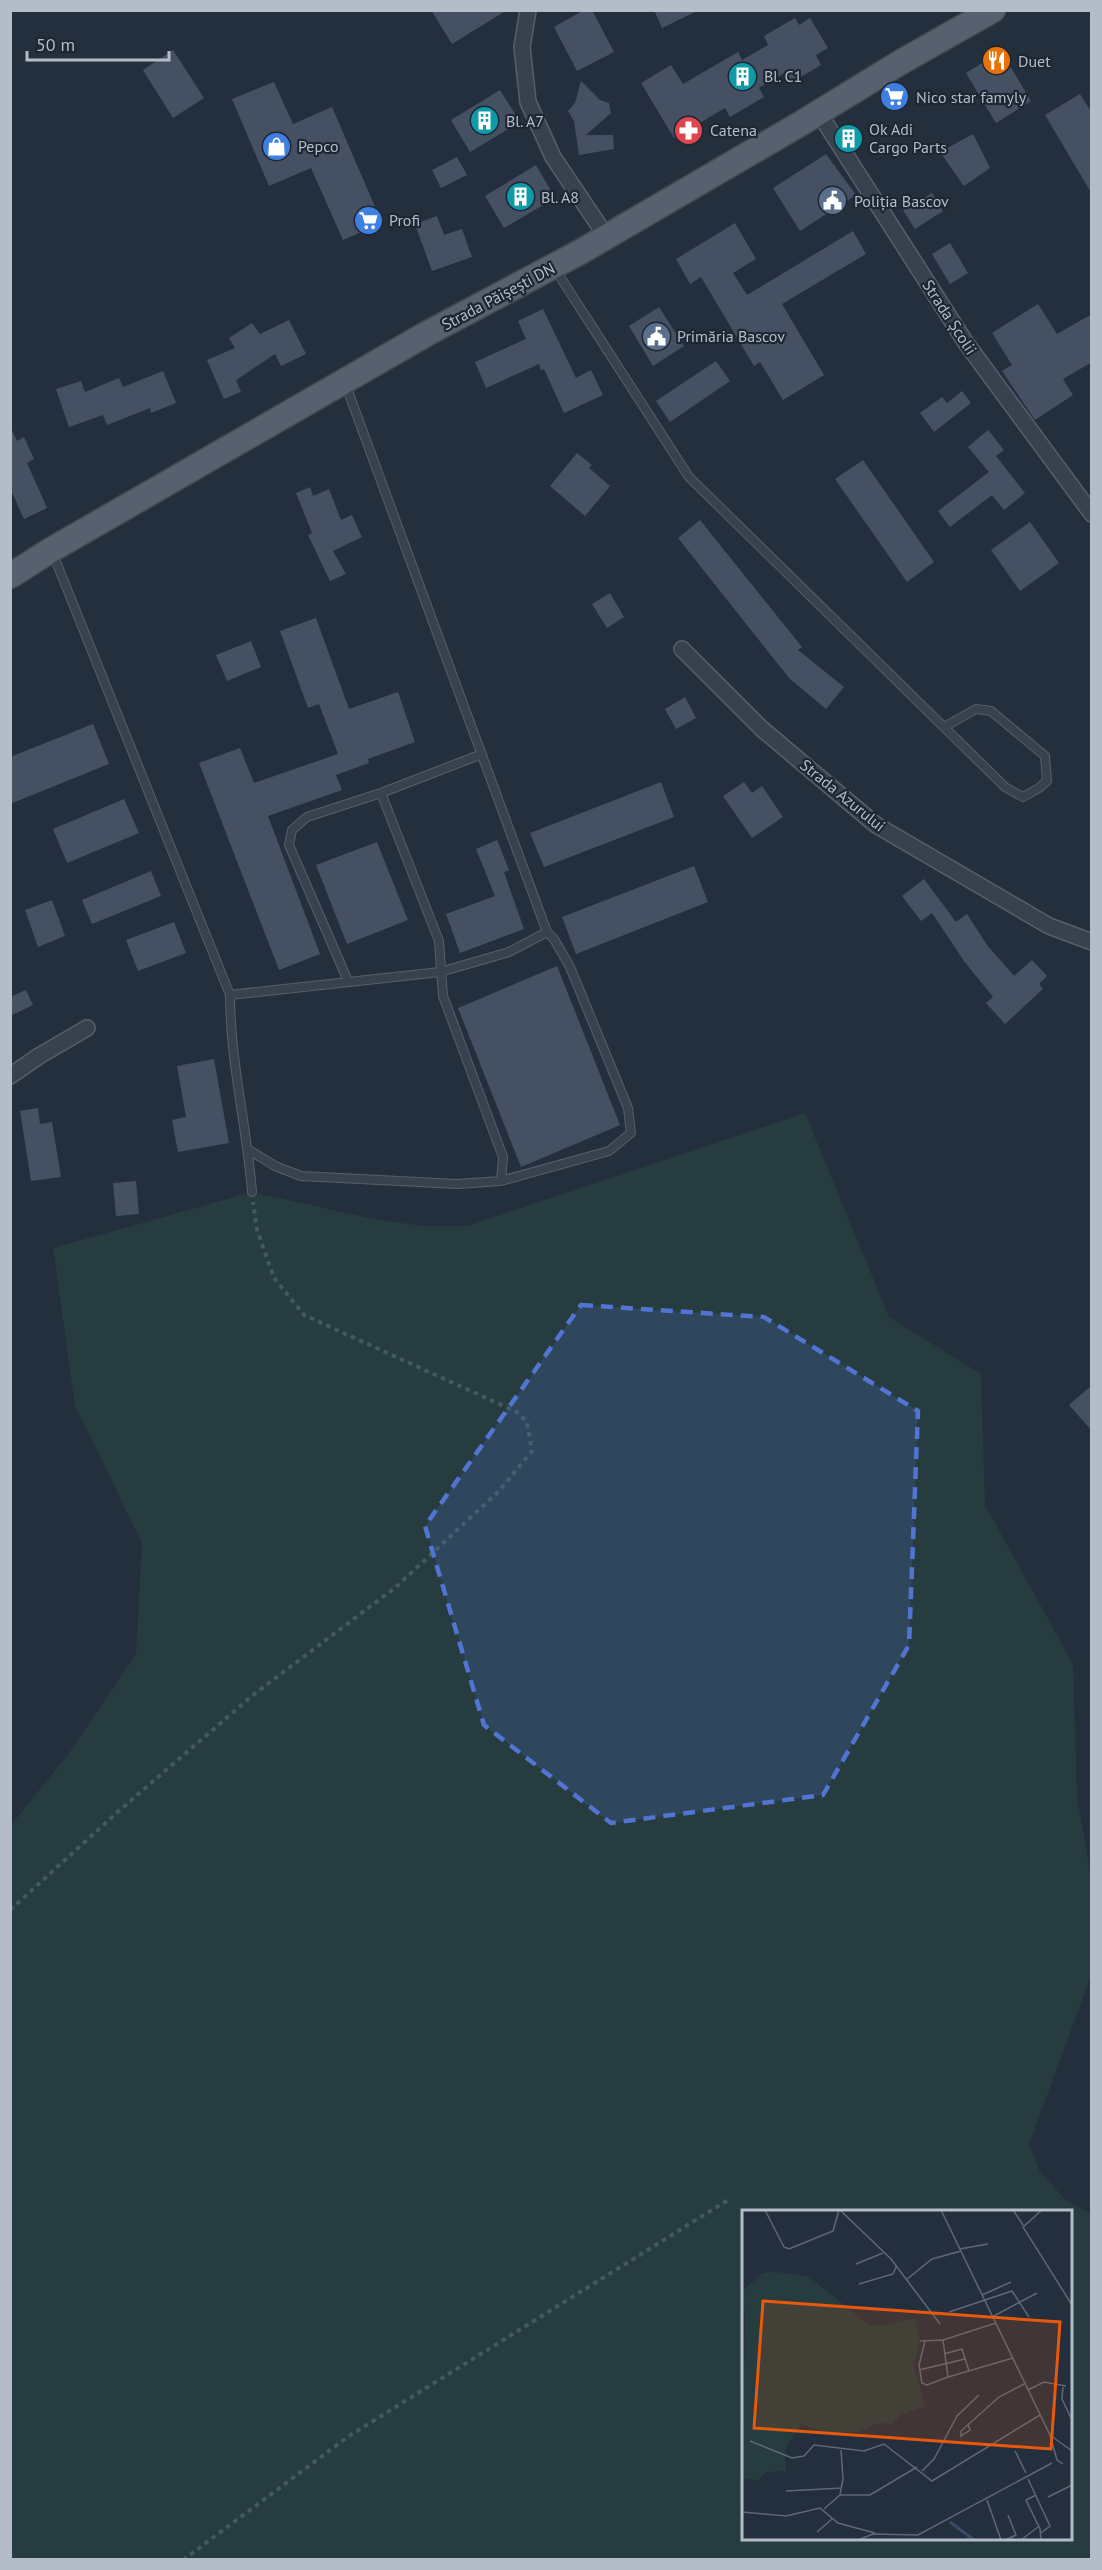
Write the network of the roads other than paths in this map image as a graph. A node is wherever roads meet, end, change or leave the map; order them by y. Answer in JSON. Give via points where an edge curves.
{"nodes":[{"id":1,"x":528,"y":10,"type":"edge"},
{"id":2,"x":988,"y":12,"type":"edge"},
{"id":3,"x":819,"y":113,"type":"junction"},
{"id":4,"x":606,"y":236,"type":"junction"},
{"id":5,"x":554,"y":267,"type":"junction"},
{"id":6,"x":344,"y":380,"type":"junction"},
{"id":7,"x":1092,"y":514,"type":"edge"},
{"id":8,"x":51,"y":550,"type":"junction"},
{"id":9,"x":10,"y":576,"type":"edge"},
{"id":10,"x":682,"y":650,"type":"dead end"},
{"id":11,"x":944,"y":727,"type":"junction"},
{"id":12,"x":482,"y":754,"type":"junction"},
{"id":13,"x":381,"y":793,"type":"junction"},
{"id":14,"x":547,"y":932,"type":"junction"},
{"id":15,"x":1092,"y":942,"type":"edge"},
{"id":16,"x":440,"y":972,"type":"junction"},
{"id":17,"x":348,"y":981,"type":"junction"},
{"id":18,"x":230,"y":995,"type":"junction"},
{"id":19,"x":87,"y":1028,"type":"dead end"},
{"id":20,"x":10,"y":1076,"type":"edge"},
{"id":21,"x":249,"y":1150,"type":"junction"},
{"id":22,"x":501,"y":1181,"type":"junction"},
{"id":23,"x":252,"y":1192,"type":"road end"}],
"edges":[{"from":1,"to":4,"type":"street","via":[[522,47],[528,102],[553,157]]},
{"from":2,"to":3,"type":"main road","name":"Strada Păișești DN"},
{"from":3,"to":4,"type":"main road","name":"Strada Păișești DN"},
{"from":3,"to":7,"type":"street","name":"Strada Școlii","via":[[966,343]]},
{"from":4,"to":5,"type":"main road","name":"Strada Păișești DN"},
{"from":5,"to":6,"type":"main road","name":"Strada Păișești DN"},
{"from":5,"to":11,"type":"lane","via":[[689,477]]},
{"from":6,"to":8,"type":"main road","name":"Strada Păișești DN"},
{"from":6,"to":12,"type":"lane"},
{"from":8,"to":9,"type":"main road","name":"Strada Păișești DN"},
{"from":8,"to":18,"type":"lane"},
{"from":10,"to":15,"type":"street","name":"Strada Azurului","via":[[762,729],[876,825],[1049,927]]},
{"from":11,"to":11,"type":"lane","via":[[976,709],[991,711],[1044,756],[1047,780],[1023,797],[1005,787]]},
{"from":12,"to":13,"type":"lane"},
{"from":12,"to":14,"type":"lane"},
{"from":13,"to":16,"type":"lane","via":[[439,941]]},
{"from":13,"to":17,"type":"lane","via":[[307,817],[292,830],[289,844]]},
{"from":14,"to":16,"type":"lane","via":[[509,952]]},
{"from":14,"to":22,"type":"lane","via":[[570,968],[628,1108],[631,1133],[609,1150]]},
{"from":16,"to":17,"type":"lane"},
{"from":16,"to":22,"type":"lane","via":[[443,996],[503,1156]]},
{"from":17,"to":18,"type":"lane"},
{"from":18,"to":21,"type":"lane"},
{"from":19,"to":20,"type":"street"},
{"from":21,"to":22,"type":"lane","via":[[302,1176],[458,1184]]},
{"from":21,"to":23,"type":"lane"}]}
